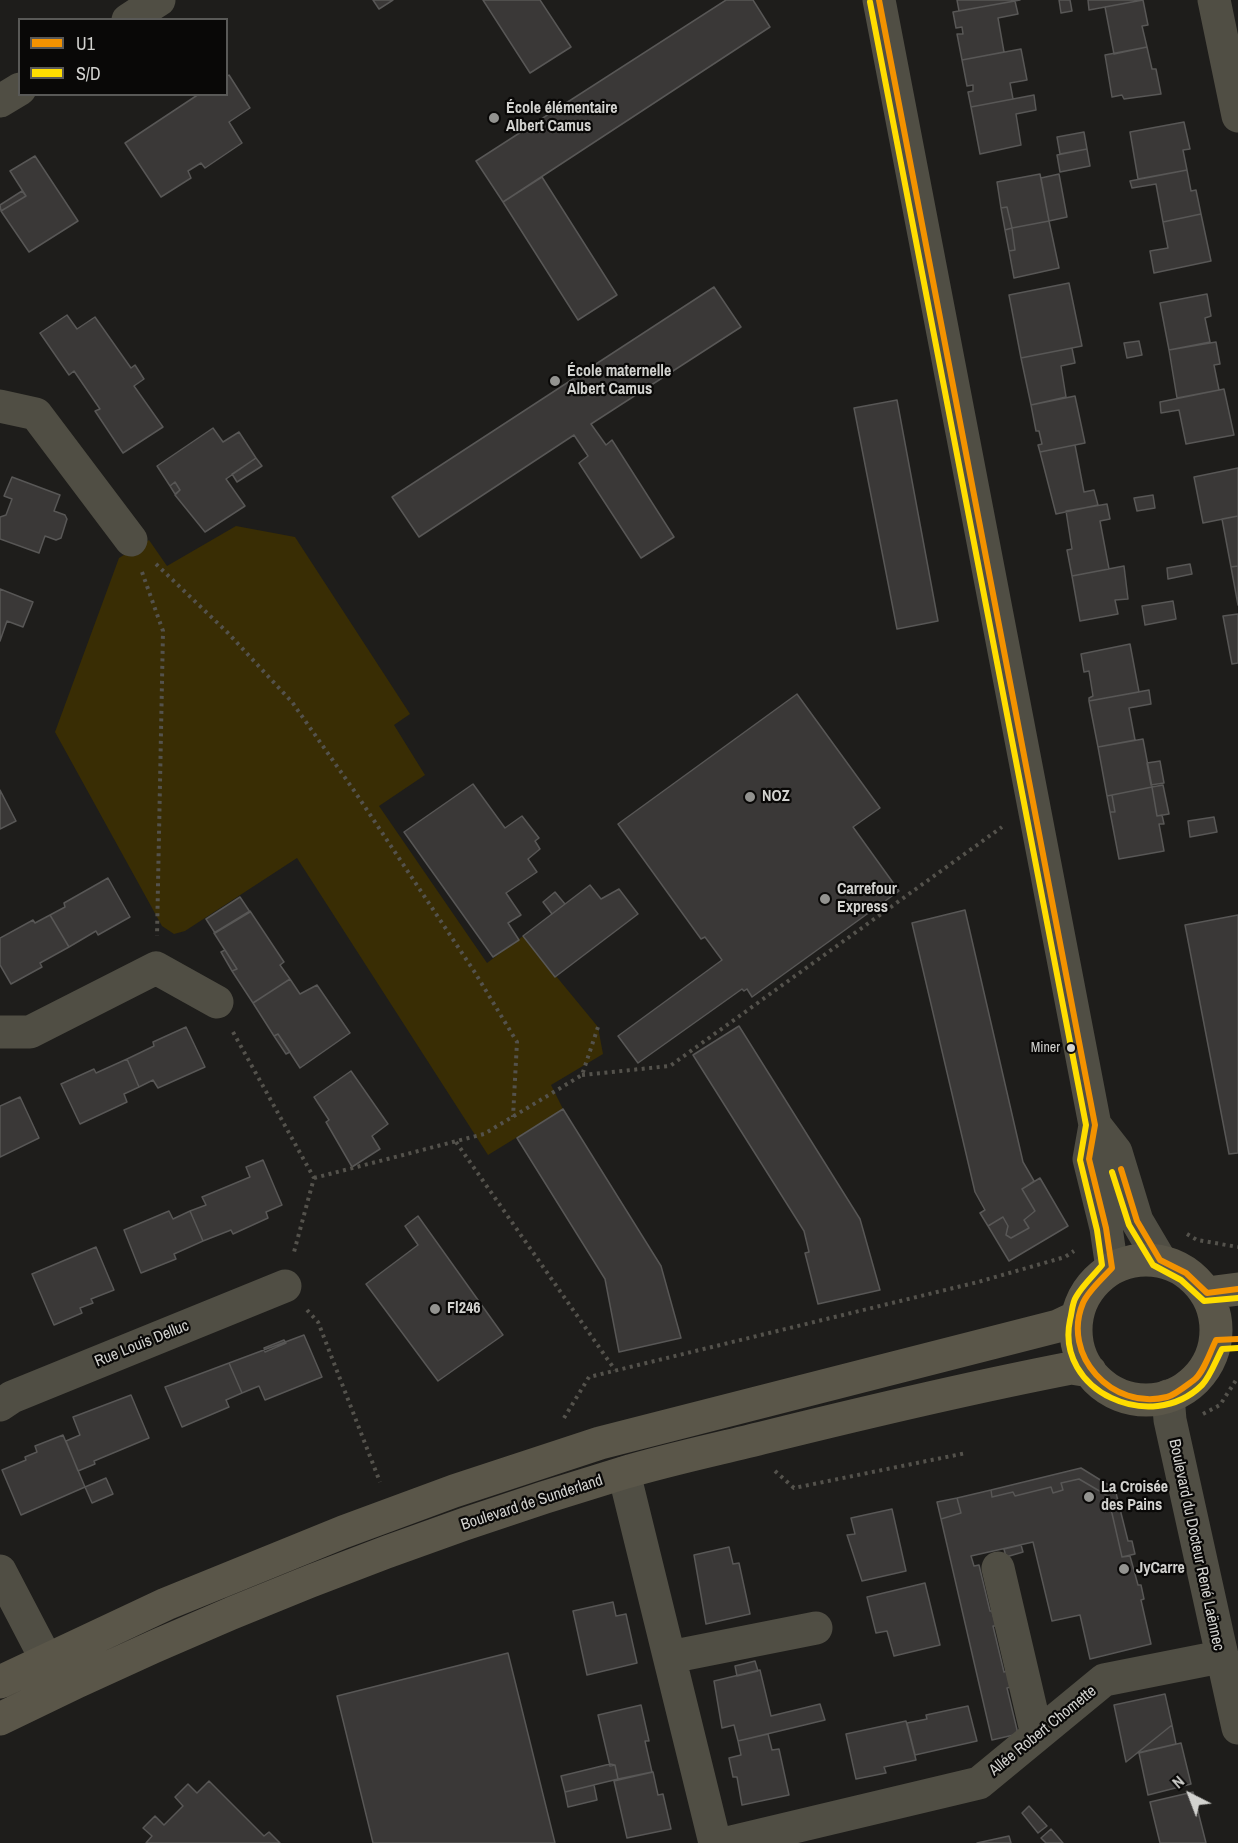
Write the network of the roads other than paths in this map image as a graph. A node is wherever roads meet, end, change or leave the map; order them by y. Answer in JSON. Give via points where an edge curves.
{"nodes":[{"id":1,"x":159,"y":0,"type":"edge"},
{"id":2,"x":879,"y":0,"type":"edge"},
{"id":3,"x":1214,"y":0,"type":"edge"},
{"id":4,"x":131,"y":18,"type":"edge"},
{"id":5,"x":18,"y":90,"type":"edge"},
{"id":6,"x":0,"y":101,"type":"edge"},
{"id":7,"x":1238,"y":116,"type":"edge"},
{"id":8,"x":0,"y":406,"type":"edge"},
{"id":9,"x":131,"y":540,"type":"road end"},
{"id":10,"x":217,"y":1002,"type":"road end"},
{"id":11,"x":0,"y":1032,"type":"edge"},
{"id":12,"x":1095,"y":1125,"type":"junction"},
{"id":13,"x":1160,"y":1260,"type":"junction"},
{"id":14,"x":1112,"y":1268,"type":"junction"},
{"id":15,"x":285,"y":1286,"type":"road end"},
{"id":16,"x":1222,"y":1291,"type":"edge"},
{"id":17,"x":1077,"y":1317,"type":"junction"},
{"id":18,"x":1227,"y":1339,"type":"edge"},
{"id":19,"x":1090,"y":1371,"type":"junction"},
{"id":20,"x":0,"y":1405,"type":"edge"},
{"id":21,"x":1169,"y":1408,"type":"junction"},
{"id":22,"x":624,"y":1473,"type":"junction"},
{"id":23,"x":998,"y":1568,"type":"dead end"},
{"id":24,"x":0,"y":1571,"type":"edge"},
{"id":25,"x":816,"y":1628,"type":"dead end"},
{"id":26,"x":1220,"y":1657,"type":"junction"},
{"id":27,"x":670,"y":1658,"type":"junction"},
{"id":28,"x":46,"y":1659,"type":"junction"},
{"id":29,"x":0,"y":1682,"type":"edge"},
{"id":30,"x":0,"y":1719,"type":"edge"},
{"id":31,"x":1238,"y":1728,"type":"edge"},
{"id":32,"x":1037,"y":1735,"type":"junction"},
{"id":33,"x":715,"y":1843,"type":"edge"},
{"id":34,"x":727,"y":1843,"type":"edge"}],
"edges":[{"from":1,"to":4,"type":"street"},
{"from":2,"to":12,"type":"street"},
{"from":3,"to":7,"type":"street"},
{"from":5,"to":6,"type":"street"},
{"from":8,"to":9,"type":"street","via":[[36,414]]},
{"from":10,"to":11,"type":"street","via":[[156,968],[30,1032]]},
{"from":12,"to":13,"type":"street","via":[[1116,1152],[1137,1221]]},
{"from":12,"to":14,"type":"street","via":[[1089,1159]]},
{"from":13,"to":14,"type":"main road","via":[[1144,1259]]},
{"from":13,"to":16,"type":"main road"},
{"from":14,"to":17,"type":"main road","via":[[1083,1297]]},
{"from":15,"to":20,"type":"street","name":"Rue Louis Delluc"},
{"from":16,"to":18,"type":"main road","via":[[1217,1324]]},
{"from":17,"to":19,"type":"main road","via":[[1076,1336]]},
{"from":17,"to":28,"type":"main road","via":[[1058,1326],[600,1443],[465,1487],[166,1604]]},
{"from":18,"to":21,"type":"main road"},
{"from":19,"to":21,"type":"main road","via":[[1102,1384],[1133,1399],[1151,1400]]},
{"from":19,"to":22,"type":"main road","name":"Boulevard de Sunderland","via":[[1071,1368],[953,1391]]},
{"from":21,"to":26,"type":"street","name":"Boulevard du Docteur René Laënnec"},
{"from":22,"to":27,"type":"street"},
{"from":22,"to":30,"type":"main road","name":"Boulevard de Sunderland","via":[[421,1539],[308,1583],[171,1640]]},
{"from":23,"to":32,"type":"street"},
{"from":24,"to":28,"type":"street"},
{"from":25,"to":27,"type":"street"},
{"from":26,"to":31,"type":"street","name":"Boulevard du Docteur René Laënnec"},
{"from":26,"to":32,"type":"street","name":"Allée Robert Chomette","via":[[1104,1680]]},
{"from":27,"to":33,"type":"street"},
{"from":28,"to":29,"type":"main road"},
{"from":32,"to":34,"type":"street","name":"Allée Robert Chomette","via":[[979,1783]]}]}
